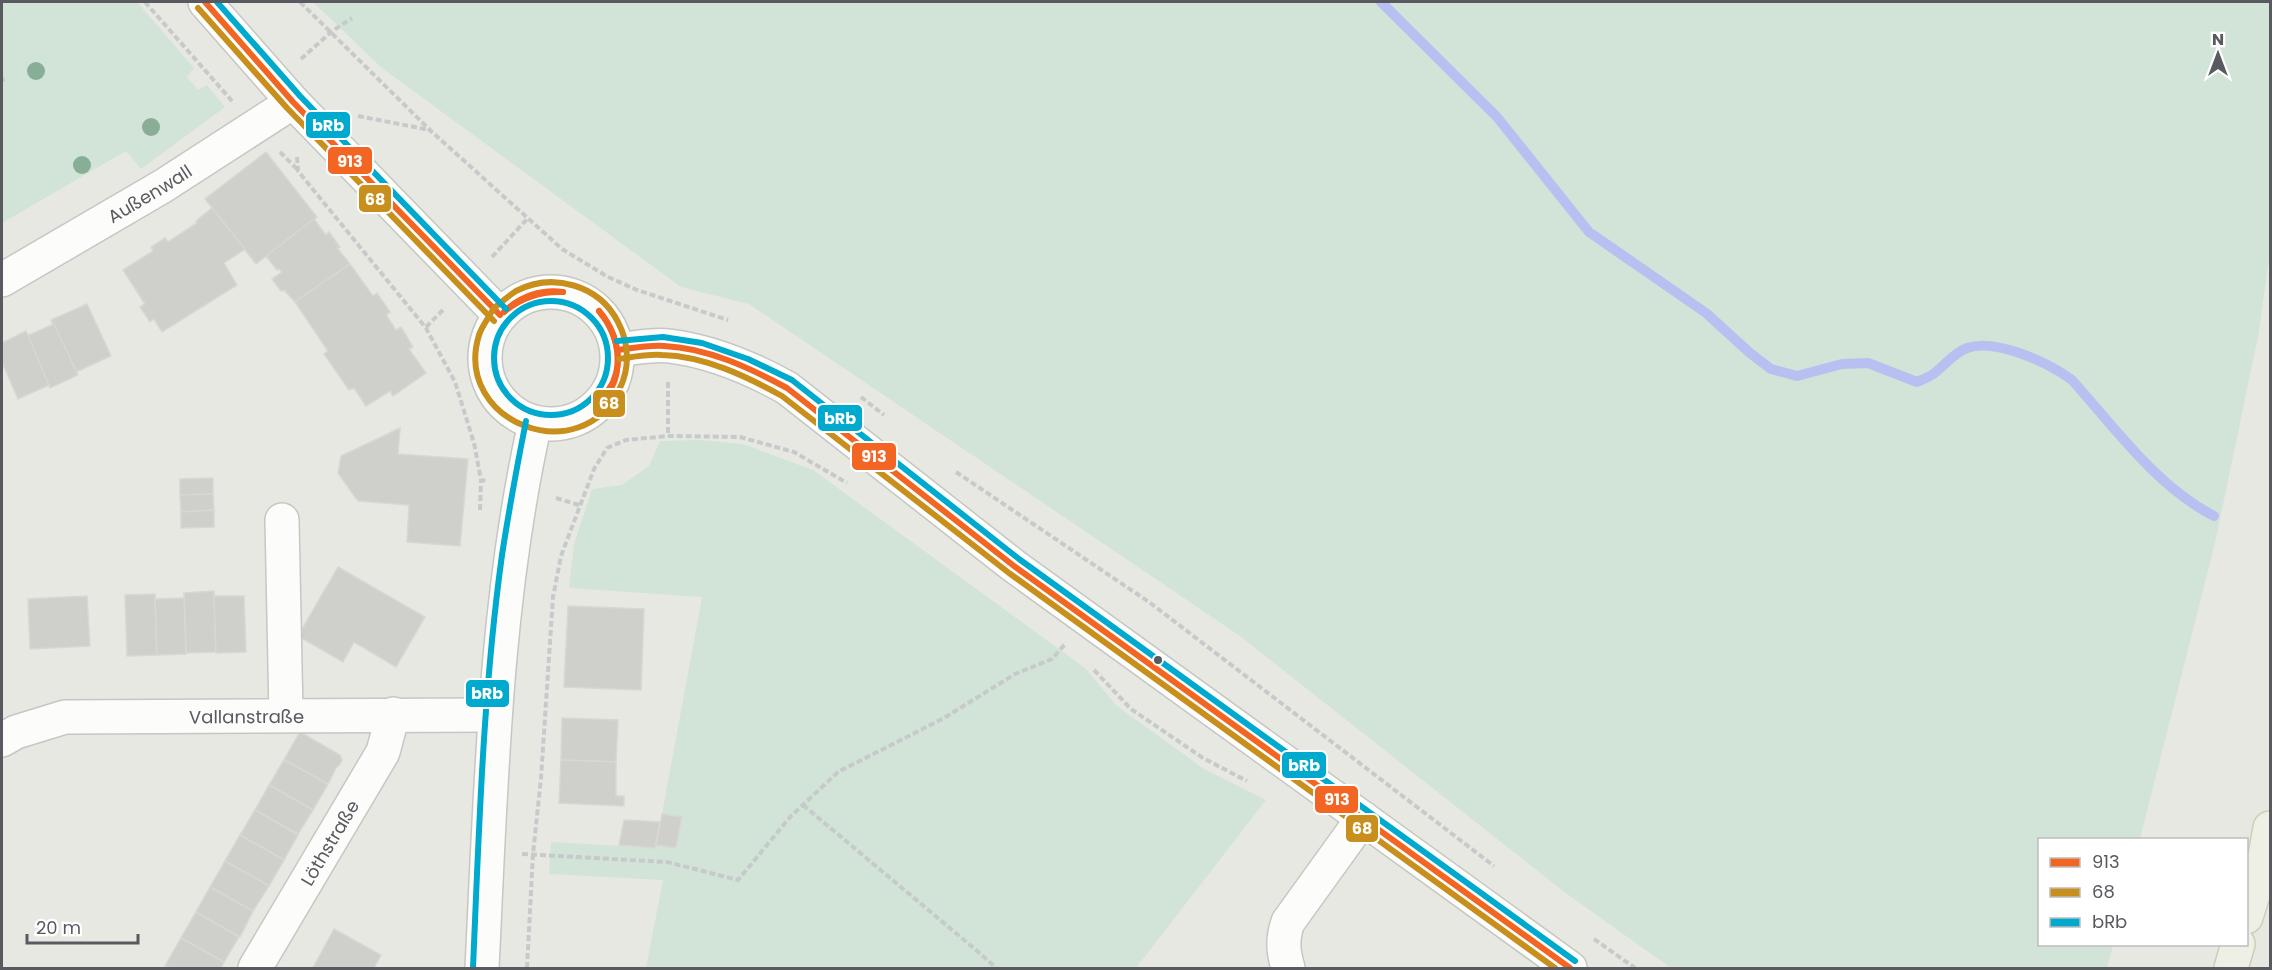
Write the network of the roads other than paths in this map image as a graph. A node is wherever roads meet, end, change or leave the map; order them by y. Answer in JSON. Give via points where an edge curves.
{"nodes":[{"id":1,"x":206,"y":2,"type":"edge"},
{"id":2,"x":284,"y":92,"type":"junction"},
{"id":3,"x":2,"y":280,"type":"edge"},
{"id":4,"x":500,"y":315,"type":"junction"},
{"id":5,"x":618,"y":350,"type":"junction"},
{"id":6,"x":535,"y":423,"type":"junction"},
{"id":7,"x":282,"y":520,"type":"dead end"},
{"id":8,"x":393,"y":714,"type":"junction"},
{"id":9,"x":286,"y":715,"type":"junction"},
{"id":10,"x":495,"y":715,"type":"junction"},
{"id":11,"x":2,"y":740,"type":"edge"},
{"id":12,"x":1363,"y":818,"type":"junction"},
{"id":13,"x":2269,"y":845,"type":"edge"},
{"id":14,"x":2248,"y":914,"type":"edge"},
{"id":15,"x":2238,"y":946,"type":"edge"},
{"id":16,"x":255,"y":969,"type":"edge"},
{"id":17,"x":482,"y":969,"type":"edge"},
{"id":18,"x":1288,"y":969,"type":"edge"},
{"id":19,"x":1570,"y":969,"type":"edge"},
{"id":20,"x":2231,"y":969,"type":"edge"}],
"edges":[{"from":1,"to":2,"type":"street"},
{"from":2,"to":3,"type":"street","name":"Außenwall","via":[[254,128]]},
{"from":2,"to":4,"type":"street"},
{"from":4,"to":5,"type":"street","via":[[529,295],[564,292],[584,299],[600,312],[612,329]]},
{"from":4,"to":6,"type":"street","via":[[487,339],[485,366],[493,391],[511,411]]},
{"from":5,"to":6,"type":"street","via":[[616,375],[604,399],[585,415],[561,424]]},
{"from":5,"to":12,"type":"street","via":[[668,345],[754,370],[787,388],[1014,566]]},
{"from":6,"to":10,"type":"street","via":[[520,488]]},
{"from":7,"to":9,"type":"street"},
{"from":8,"to":9,"type":"street","name":"Vallanstraße"},
{"from":8,"to":10,"type":"street","name":"Vallanstraße"},
{"from":8,"to":16,"type":"street","name":"Löthstraße","via":[[383,752]]},
{"from":9,"to":11,"type":"street","name":"Vallanstraße","via":[[65,717]]},
{"from":10,"to":17,"type":"street"},
{"from":12,"to":18,"type":"street","via":[[1288,921],[1283,934]]},
{"from":12,"to":19,"type":"street"},
{"from":13,"to":14,"type":"main road"},
{"from":15,"to":20,"type":"main road"}]}
